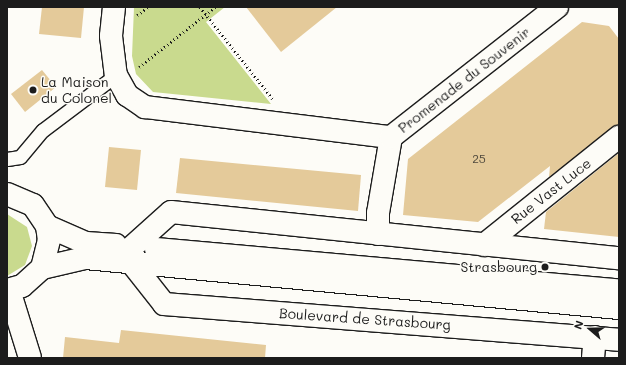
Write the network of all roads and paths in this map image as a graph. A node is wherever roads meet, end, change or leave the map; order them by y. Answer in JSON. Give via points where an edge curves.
{"nodes":[{"id":1,"x":114,"y":7,"type":"edge"},
{"id":2,"x":200,"y":7,"type":"edge"},
{"id":3,"x":215,"y":7,"type":"edge"},
{"id":4,"x":557,"y":7,"type":"edge"},
{"id":5,"x":206,"y":14,"type":"junction"},
{"id":6,"x":116,"y":76,"type":"junction"},
{"id":7,"x":294,"y":124,"type":"junction"},
{"id":8,"x":391,"y":137,"type":"junction"},
{"id":9,"x":619,"y":137,"type":"edge"},
{"id":10,"x":7,"y":159,"type":"edge"},
{"id":11,"x":7,"y":194,"type":"edge"},
{"id":12,"x":47,"y":226,"type":"junction"},
{"id":13,"x":378,"y":234,"type":"junction"},
{"id":14,"x":484,"y":245,"type":"junction"},
{"id":15,"x":131,"y":254,"type":"junction"},
{"id":16,"x":619,"y":258,"type":"edge"},
{"id":17,"x":42,"y":268,"type":"junction"},
{"id":18,"x":8,"y":290,"type":"edge"},
{"id":19,"x":619,"y":290,"type":"edge"},
{"id":20,"x":619,"y":308,"type":"edge"},
{"id":21,"x":619,"y":340,"type":"edge"},
{"id":22,"x":594,"y":348,"type":"edge"},
{"id":23,"x":30,"y":358,"type":"edge"}],
"edges":[{"from":1,"to":6,"type":"street","via":[[111,36]]},
{"from":2,"to":5,"type":"path"},
{"from":3,"to":5,"type":"path"},
{"from":4,"to":8,"type":"street","name":"Promenade du Souvenir"},
{"from":5,"to":6,"type":"path","via":[[136,70]]},
{"from":5,"to":7,"type":"path"},
{"from":6,"to":7,"type":"street","via":[[127,95],[145,108]]},
{"from":6,"to":10,"type":"lane","via":[[43,130],[20,157]]},
{"from":7,"to":8,"type":"street"},
{"from":8,"to":13,"type":"street","name":"Promenade du Souvenir","via":[[378,213]]},
{"from":9,"to":14,"type":"street","name":"Rue Vast Luce"},
{"from":11,"to":12,"type":"street","via":[[33,205]]},
{"from":12,"to":15,"type":"street","via":[[86,243]]},
{"from":12,"to":17,"type":"street","via":[[50,240]]},
{"from":13,"to":14,"type":"street"},
{"from":13,"to":15,"type":"street","via":[[172,212]]},
{"from":14,"to":16,"type":"street"},
{"from":15,"to":17,"type":"street","via":[[85,258]]},
{"from":15,"to":19,"type":"street"},
{"from":15,"to":20,"type":"street"},
{"from":15,"to":22,"type":"street","name":"Boulevard de Strasbourg","via":[[164,304]]},
{"from":17,"to":18,"type":"street","via":[[22,286]]},
{"from":18,"to":23,"type":"street"},
{"from":21,"to":22,"type":"street","name":"Boulevard de Strasbourg"}]}
